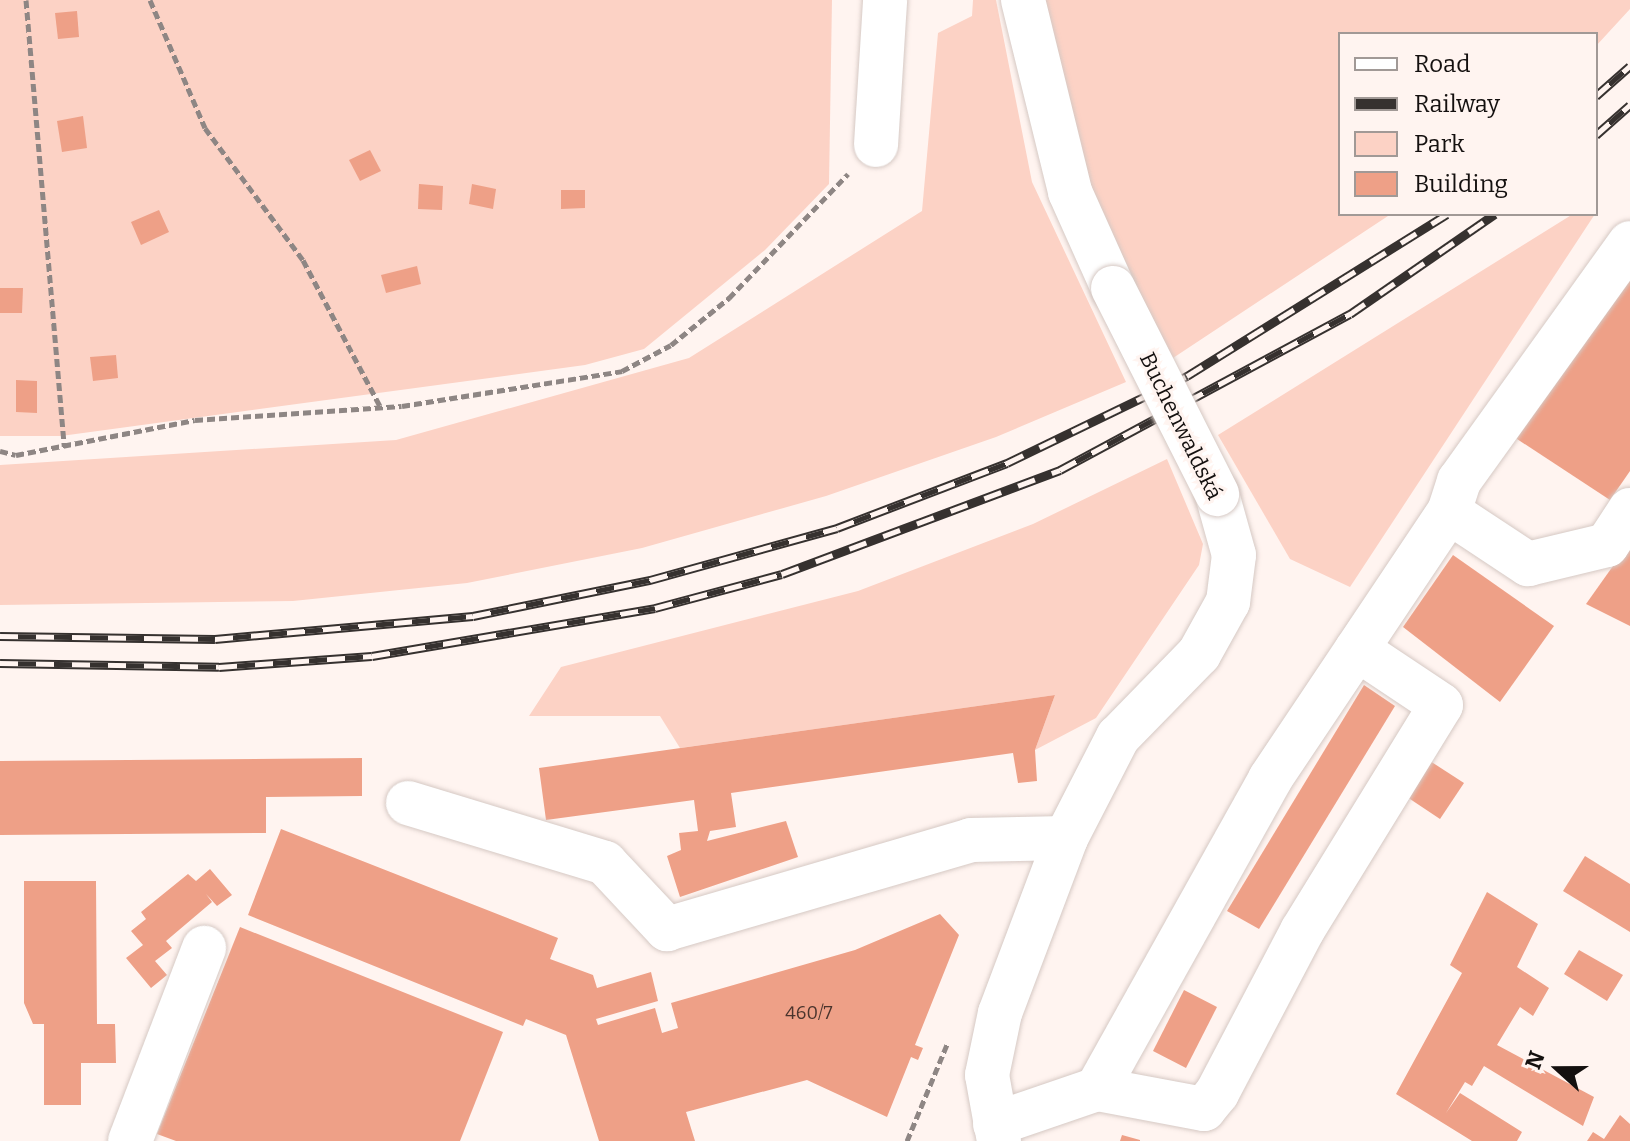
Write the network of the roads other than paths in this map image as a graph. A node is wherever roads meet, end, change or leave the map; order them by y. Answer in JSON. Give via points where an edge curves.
{"nodes":[{"id":1,"x":885,"y":0,"type":"edge"},
{"id":2,"x":1023,"y":0,"type":"edge"},
{"id":3,"x":876,"y":145,"type":"road end"},
{"id":4,"x":1630,"y":243,"type":"edge"},
{"id":5,"x":1630,"y":510,"type":"edge"},
{"id":6,"x":1449,"y":512,"type":"junction"},
{"id":7,"x":1357,"y":649,"type":"junction"},
{"id":8,"x":408,"y":803,"type":"dead end"},
{"id":9,"x":1066,"y":838,"type":"junction"},
{"id":10,"x":204,"y":948,"type":"dead end"},
{"id":11,"x":1097,"y":1089,"type":"junction"},
{"id":12,"x":997,"y":1132,"type":"edge"},
{"id":13,"x":130,"y":1141,"type":"edge"}],
"edges":[{"from":1,"to":3,"type":"street"},
{"from":2,"to":9,"type":"street","name":"Buchenwaldská","bridge":true,"via":[[1070,192],[1217,494],[1234,555],[1228,602],[1199,654],[1118,737]]},
{"from":4,"to":6,"type":"street","via":[[1459,481]]},
{"from":5,"to":6,"type":"street","via":[[1607,545],[1528,564]]},
{"from":6,"to":7,"type":"street"},
{"from":7,"to":11,"type":"street","via":[[1270,779]]},
{"from":7,"to":11,"type":"street","via":[[1441,705],[1302,931],[1217,1093],[1204,1109]]},
{"from":8,"to":9,"type":"street","via":[[605,863],[667,929],[971,840]]},
{"from":9,"to":12,"type":"street","name":"Buchenwaldská","via":[[1000,1013],[987,1075]]},
{"from":10,"to":13,"type":"street"},
{"from":11,"to":12,"type":"street"}]}
